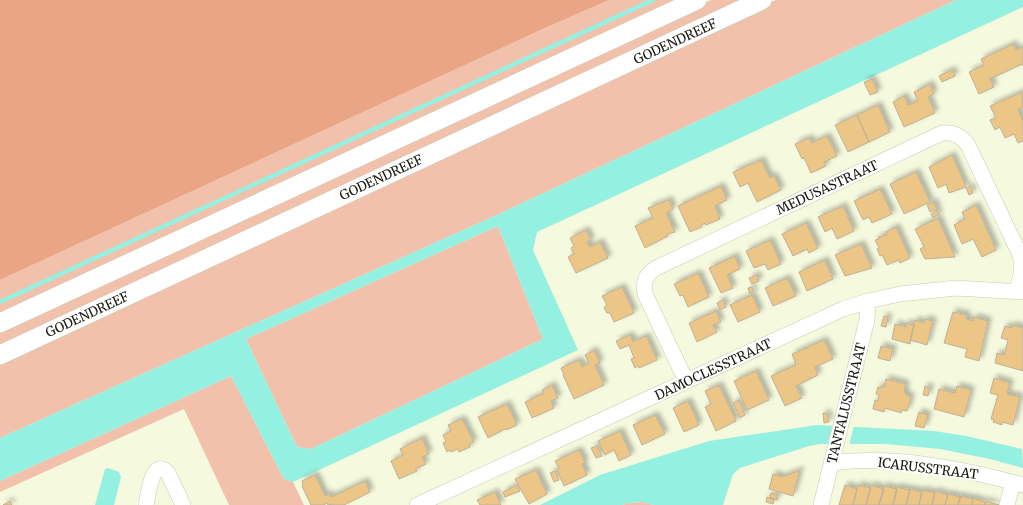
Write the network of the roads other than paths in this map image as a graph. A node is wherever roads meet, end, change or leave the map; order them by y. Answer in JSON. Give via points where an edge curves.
{"nodes":[{"id":1,"x":697,"y":0,"type":"edge"},
{"id":2,"x":762,"y":0,"type":"edge"},
{"id":3,"x":1020,"y":292,"type":"edge"},
{"id":4,"x":868,"y":301,"type":"junction"},
{"id":5,"x":0,"y":323,"type":"edge"},
{"id":6,"x":0,"y":355,"type":"edge"},
{"id":7,"x":686,"y":381,"type":"junction"},
{"id":8,"x":831,"y":462,"type":"junction"},
{"id":9,"x":1018,"y":483,"type":"edge"},
{"id":10,"x":146,"y":505,"type":"edge"},
{"id":11,"x":183,"y":505,"type":"edge"},
{"id":12,"x":417,"y":505,"type":"edge"},
{"id":13,"x":821,"y":505,"type":"edge"},
{"id":14,"x":1007,"y":505,"type":"edge"}],
"edges":[{"from":1,"to":5,"type":"main road"},
{"from":2,"to":6,"type":"main road","name":"GODENDREEF"},
{"from":3,"to":4,"type":"street","name":"DAMOCLESSTRAAT","via":[[956,288],[900,294]]},
{"from":3,"to":7,"type":"street","name":"MEDUSASTRAAT","via":[[1021,257],[974,159],[963,139],[957,134],[942,133],[648,274],[644,284],[645,294]]},
{"from":4,"to":7,"type":"street","name":"DAMOCLESSTRAAT","via":[[844,309]]},
{"from":4,"to":8,"type":"street","name":"TANTALUSSTRAAT","via":[[867,320]]},
{"from":7,"to":12,"type":"street","name":"DAMOCLESSTRAAT"},
{"from":8,"to":9,"type":"street","name":"ICARUSSTRAAT","via":[[904,462],[963,470]]},
{"from":8,"to":13,"type":"street","name":"TANTALUSSTRAAT"},
{"from":9,"to":14,"type":"street"},
{"from":10,"to":11,"type":"street","via":[[154,472],[161,469],[168,473]]}]}
